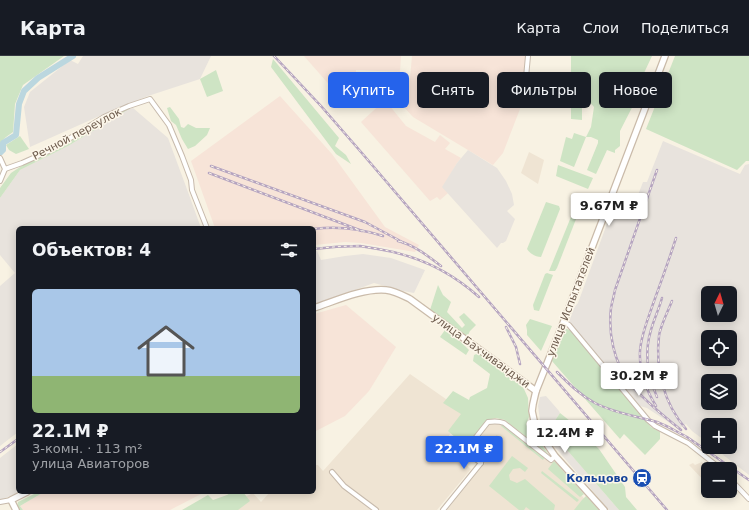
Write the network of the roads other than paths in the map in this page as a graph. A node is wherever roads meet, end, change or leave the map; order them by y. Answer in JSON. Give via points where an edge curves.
{"nodes":[{"id":1,"x":528,"y":56,"type":"edge"},
{"id":2,"x":665,"y":56,"type":"edge"},
{"id":3,"x":526,"y":72,"type":"edge"},
{"id":4,"x":0,"y":158,"type":"edge"},
{"id":5,"x":5,"y":169,"type":"junction"},
{"id":6,"x":0,"y":181,"type":"edge"},
{"id":7,"x":206,"y":226,"type":"edge"},
{"id":8,"x":316,"y":307,"type":"edge"},
{"id":9,"x":564,"y":322,"type":"junction"},
{"id":10,"x":536,"y":391,"type":"junction"},
{"id":11,"x":497,"y":439,"type":"dead end"},
{"id":12,"x":555,"y":456,"type":"junction"},
{"id":13,"x":712,"y":462,"type":"edge"},
{"id":14,"x":480,"y":463,"type":"junction"},
{"id":15,"x":332,"y":472,"type":"dead end"},
{"id":16,"x":737,"y":486,"type":"edge"},
{"id":17,"x":23,"y":494,"type":"edge"},
{"id":18,"x":749,"y":498,"type":"edge"},
{"id":19,"x":11,"y":500,"type":"junction"},
{"id":20,"x":0,"y":502,"type":"edge"},
{"id":21,"x":16,"y":510,"type":"edge"},
{"id":22,"x":376,"y":510,"type":"edge"},
{"id":23,"x":443,"y":510,"type":"edge"},
{"id":24,"x":604,"y":510,"type":"edge"}],
"edges":[{"from":1,"to":3,"type":"street"},
{"from":2,"to":9,"type":"main road","name":"улица Испытателей"},
{"from":4,"to":5,"type":"street"},
{"from":5,"to":6,"type":"street"},
{"from":5,"to":7,"type":"street","name":"Речной переулок","via":[[51,150],[104,117],[150,99],[169,125]]},
{"from":8,"to":10,"type":"main road","name":"улица Бахчиванджи","via":[[376,290],[399,293]]},
{"from":9,"to":10,"type":"main road","name":"улица Испытателей"},
{"from":9,"to":13,"type":"street","via":[[569,324],[648,420],[688,443]]},
{"from":10,"to":12,"type":"main road","name":"улица Бахчиванджи","via":[[532,411],[534,425]]},
{"from":11,"to":14,"type":"street"},
{"from":12,"to":14,"type":"street","via":[[551,460],[504,422],[493,421],[488,422],[466,451]]},
{"from":12,"to":24,"type":"main road","name":"улица Бахчиванджи"},
{"from":14,"to":23,"type":"street"},
{"from":15,"to":22,"type":"street","via":[[344,486]]},
{"from":16,"to":18,"type":"street"},
{"from":17,"to":19,"type":"main road"},
{"from":19,"to":20,"type":"street"},
{"from":19,"to":21,"type":"main road"}]}
